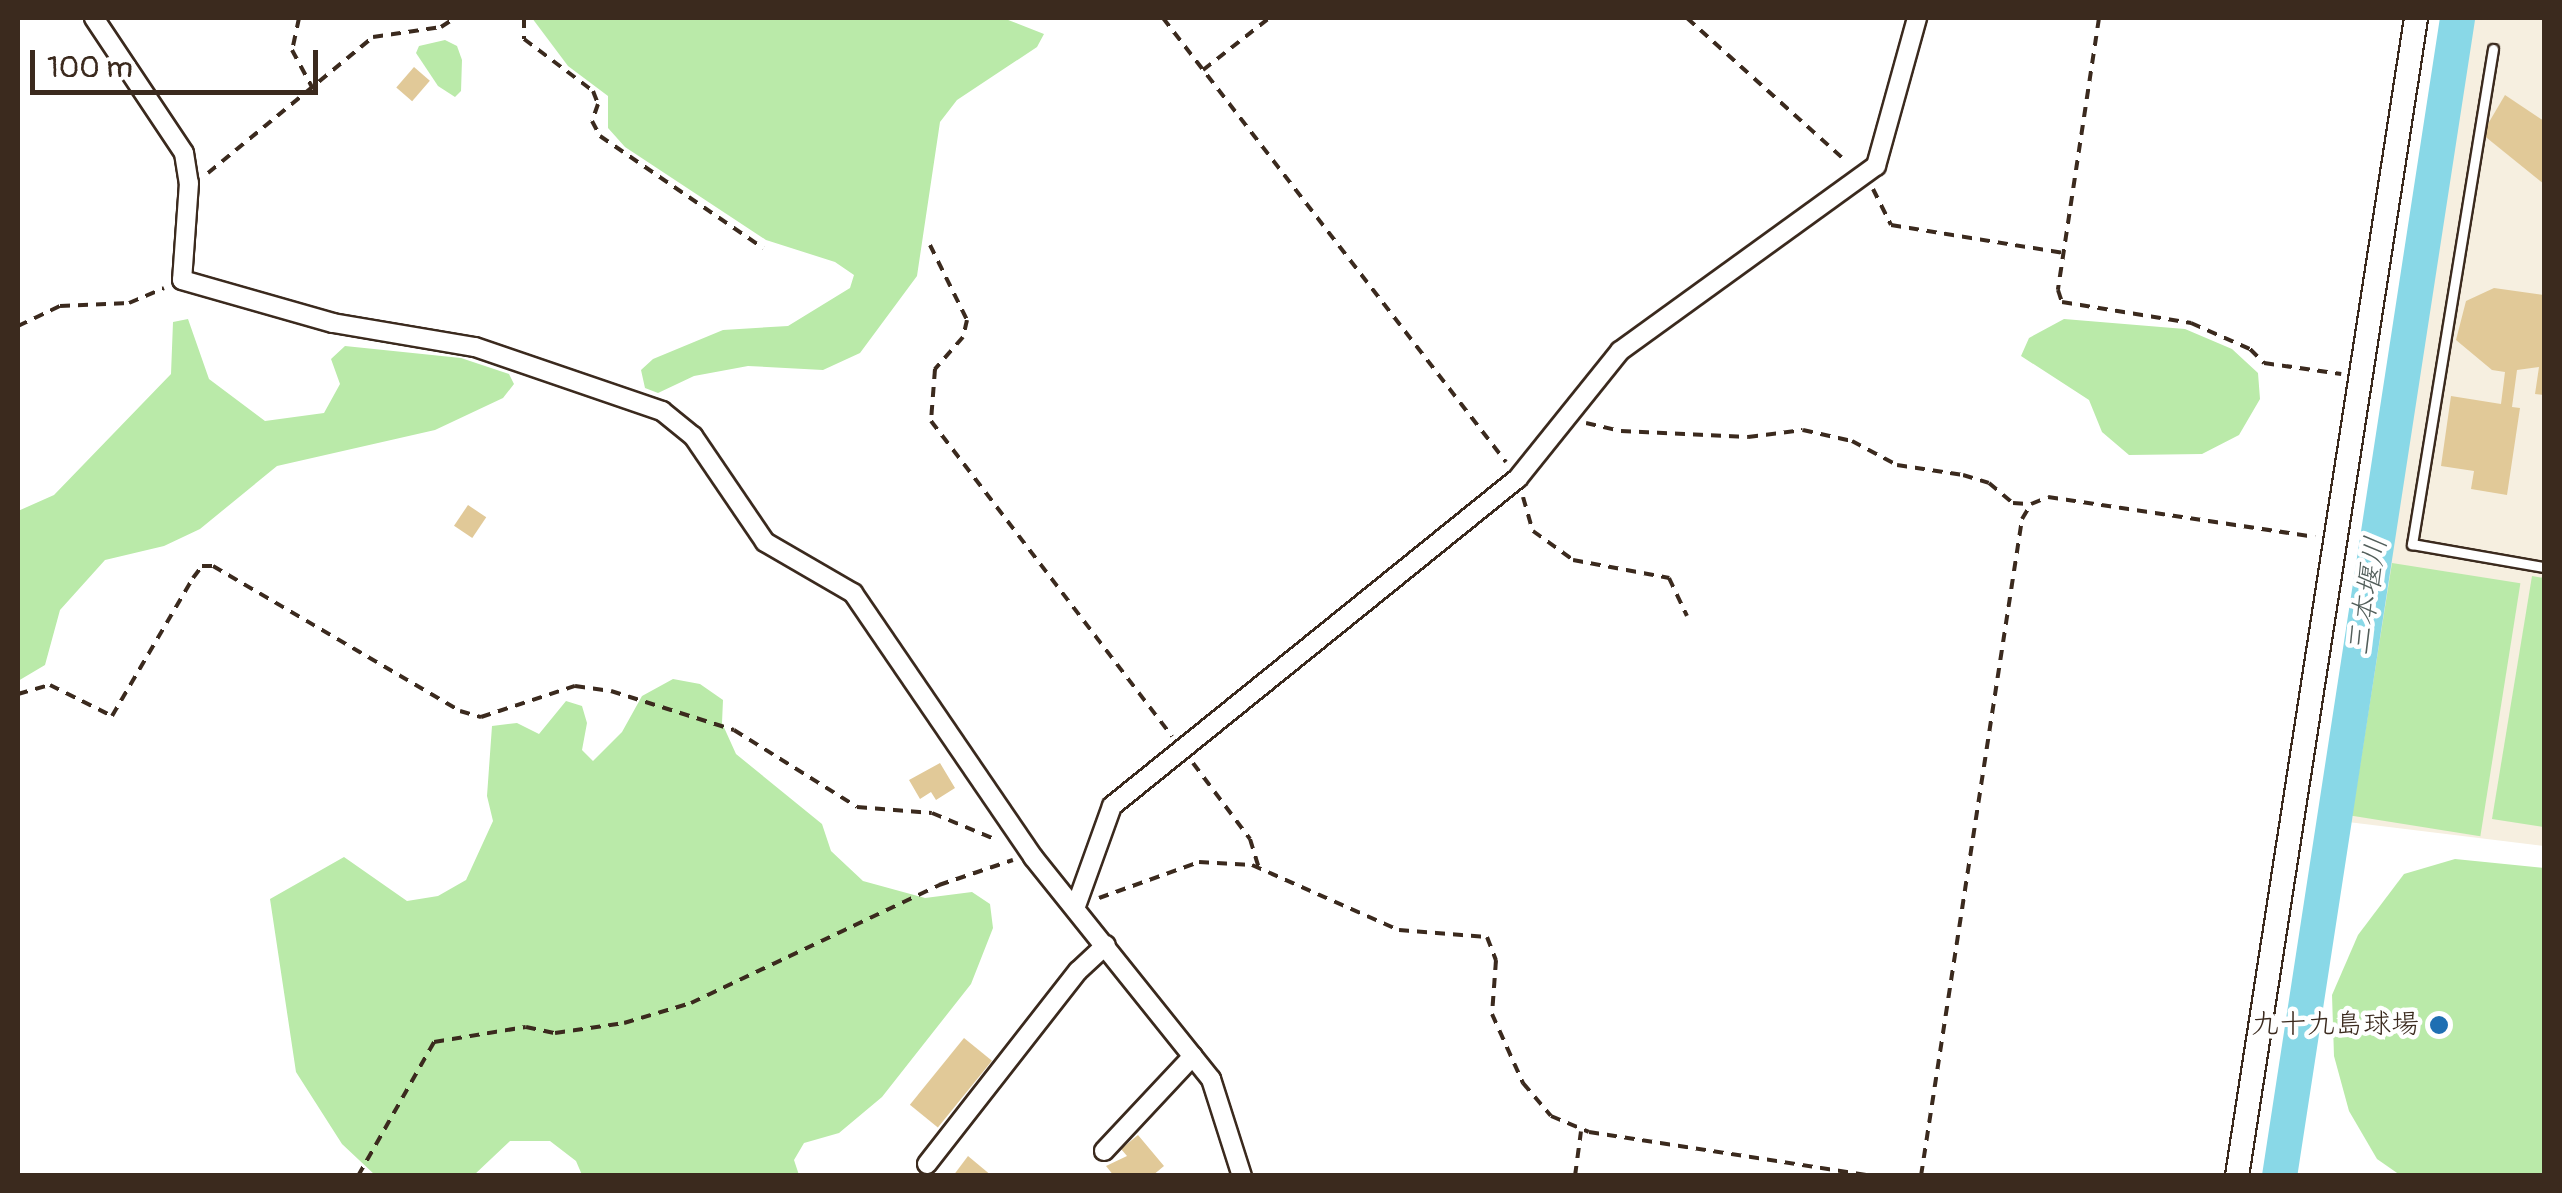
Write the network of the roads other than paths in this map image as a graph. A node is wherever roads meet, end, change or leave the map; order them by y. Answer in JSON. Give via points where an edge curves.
{"nodes":[{"id":1,"x":94,"y":18,"type":"edge"},
{"id":2,"x":1917,"y":18,"type":"edge"},
{"id":3,"x":2416,"y":18,"type":"edge"},
{"id":4,"x":2493,"y":49,"type":"dead end"},
{"id":5,"x":2544,"y":568,"type":"edge"},
{"id":6,"x":1076,"y":906,"type":"junction"},
{"id":7,"x":1106,"y":945,"type":"junction"},
{"id":8,"x":1193,"y":1056,"type":"junction"},
{"id":9,"x":1104,"y":1151,"type":"dead end"},
{"id":10,"x":927,"y":1164,"type":"dead end"},
{"id":11,"x":1242,"y":1176,"type":"edge"},
{"id":12,"x":2237,"y":1176,"type":"edge"}],
"edges":[{"from":1,"to":6,"type":"street","via":[[184,153],[182,280],[333,323],[475,348],[662,411],[693,436],[765,542],[853,593],[1033,858]]},
{"from":2,"to":6,"type":"street","via":[[1876,166],[1620,351],[1518,478],[1112,806]]},
{"from":3,"to":12,"type":"street"},
{"from":4,"to":5,"type":"lane","via":[[2412,544]]},
{"from":6,"to":7,"type":"street"},
{"from":7,"to":8,"type":"street"},
{"from":7,"to":10,"type":"street","via":[[1078,971]]},
{"from":8,"to":9,"type":"street"},
{"from":8,"to":11,"type":"street","via":[[1211,1079]]}]}
